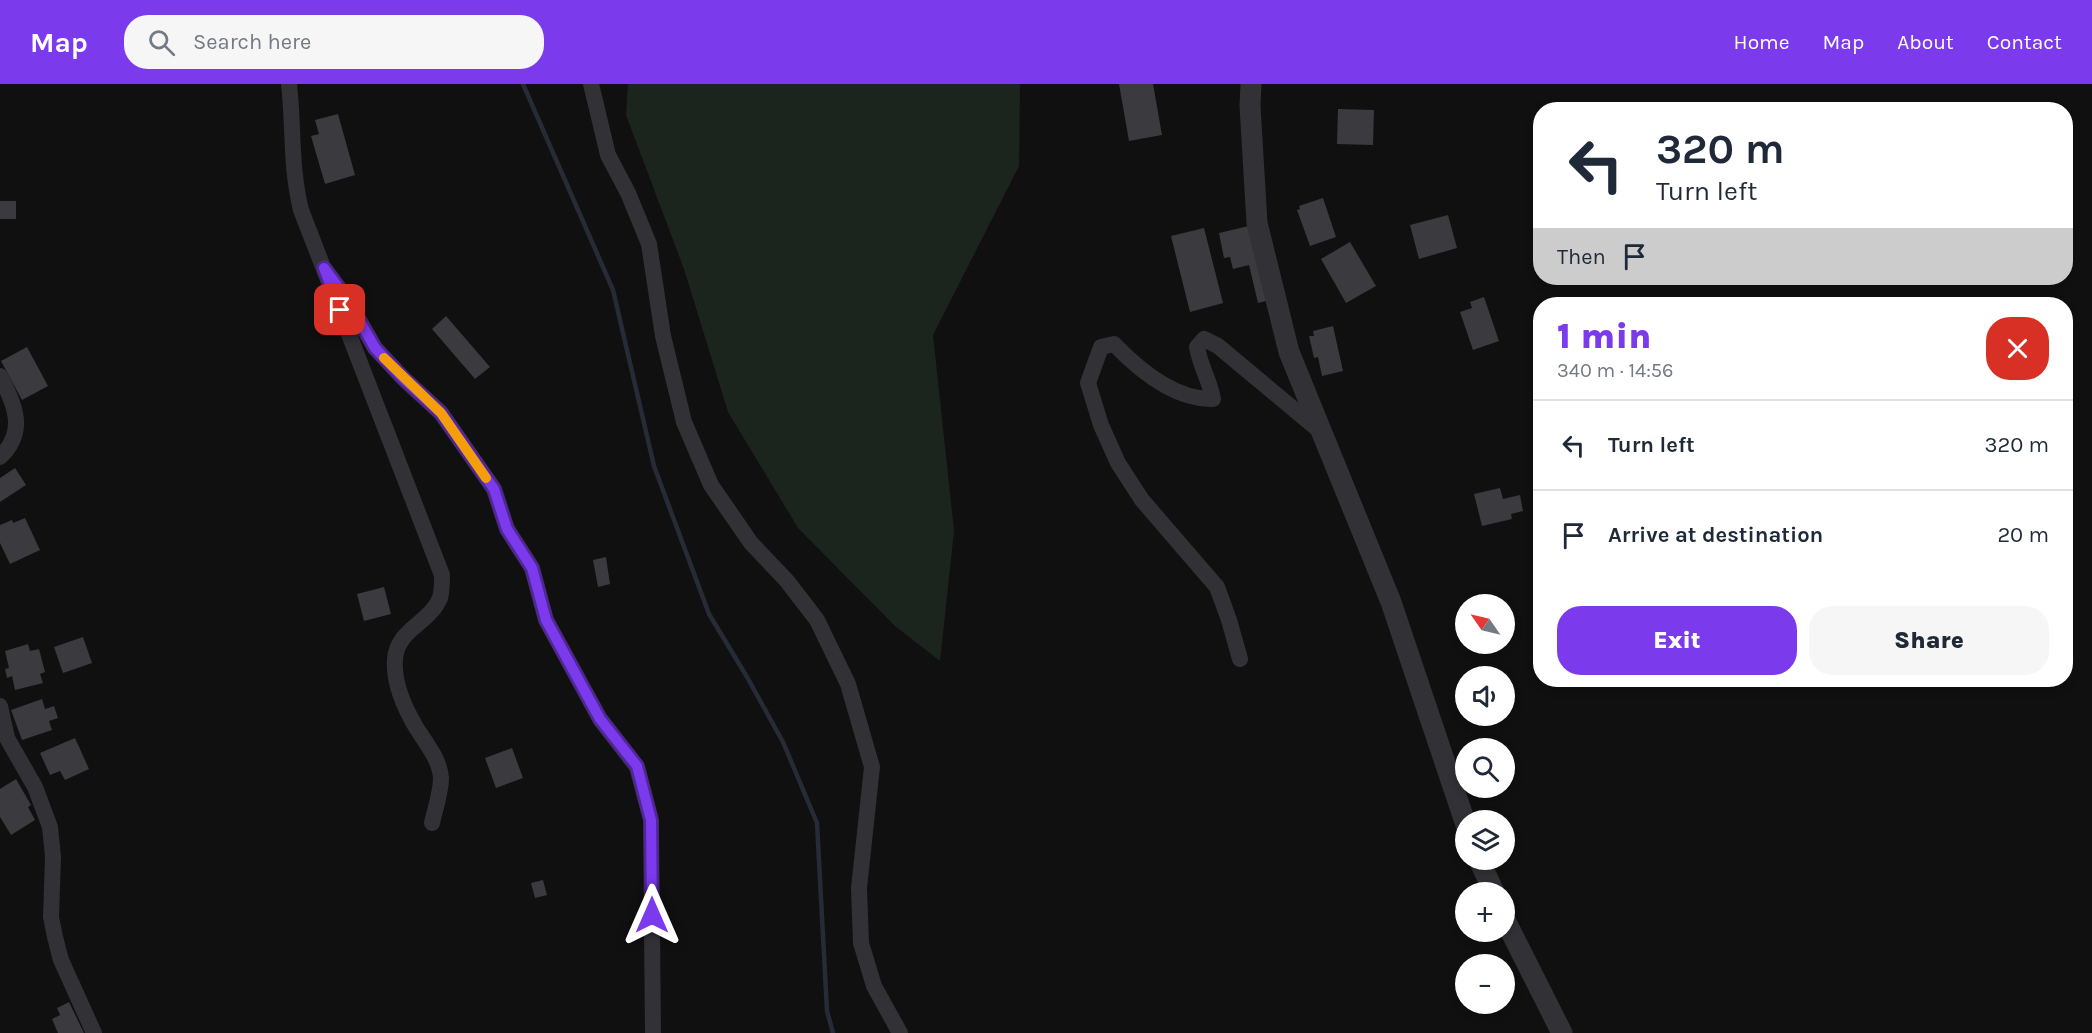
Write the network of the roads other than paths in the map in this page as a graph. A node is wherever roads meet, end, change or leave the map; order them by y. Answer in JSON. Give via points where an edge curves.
{"nodes":[{"id":1,"x":289,"y":84,"type":"edge"},
{"id":2,"x":591,"y":84,"type":"edge"},
{"id":3,"x":1251,"y":84,"type":"edge"},
{"id":4,"x":324,"y":268,"type":"junction"},
{"id":5,"x":0,"y":376,"type":"edge"},
{"id":6,"x":1320,"y":430,"type":"junction"},
{"id":7,"x":0,"y":457,"type":"edge"},
{"id":8,"x":1240,"y":659,"type":"dead end"},
{"id":9,"x":0,"y":706,"type":"edge"},
{"id":10,"x":1461,"y":810,"type":"edge"},
{"id":11,"x":432,"y":823,"type":"dead end"},
{"id":12,"x":1515,"y":940,"type":"edge"},
{"id":13,"x":94,"y":1033,"type":"edge"},
{"id":14,"x":652,"y":1033,"type":"edge"},
{"id":15,"x":900,"y":1033,"type":"edge"},
{"id":16,"x":1562,"y":1033,"type":"edge"}],
"edges":[{"from":1,"to":4,"type":"street","via":[[295,185]]},
{"from":2,"to":15,"type":"street","via":[[608,155],[649,244],[663,336],[684,422],[711,485],[751,543],[817,620],[848,684],[872,767],[859,888],[861,943],[874,986]]},
{"from":3,"to":6,"type":"street","via":[[1257,223],[1289,352]]},
{"from":4,"to":11,"type":"street","via":[[442,576],[436,605],[402,638],[395,659],[405,704],[439,766],[440,789]]},
{"from":4,"to":14,"type":"street","via":[[375,348],[441,413],[494,489],[507,529],[532,568],[546,620],[600,719],[637,766],[651,820]]},
{"from":5,"to":7,"type":"street","via":[[13,403],[16,421],[13,441]]},
{"from":6,"to":8,"type":"street","via":[[1228,353],[1203,339],[1197,347],[1213,399],[1202,400],[1162,384],[1114,344],[1101,347],[1089,383],[1118,463],[1142,500],[1217,587]]},
{"from":6,"to":10,"type":"street","via":[[1391,602]]},
{"from":9,"to":13,"type":"street","via":[[7,738],[35,787],[50,827],[55,937],[61,960]]},
{"from":12,"to":16,"type":"street"}]}
